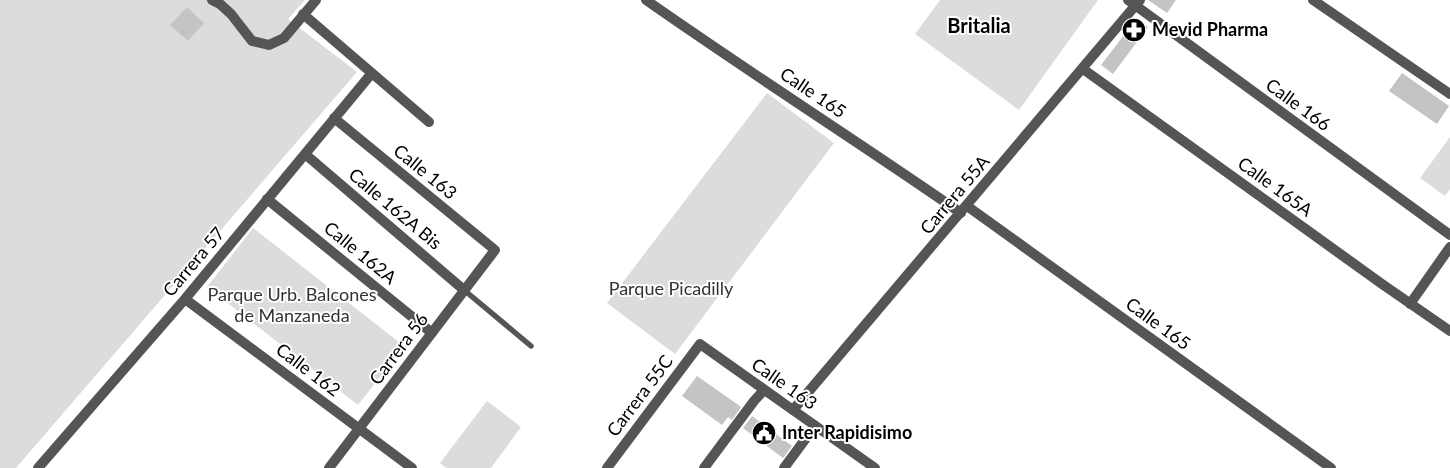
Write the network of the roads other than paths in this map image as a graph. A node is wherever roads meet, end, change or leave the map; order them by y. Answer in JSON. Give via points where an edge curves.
{"nodes":[{"id":1,"x":212,"y":0,"type":"edge"},
{"id":2,"x":316,"y":0,"type":"edge"},
{"id":3,"x":646,"y":0,"type":"edge"},
{"id":4,"x":1313,"y":0,"type":"edge"},
{"id":5,"x":1134,"y":2,"type":"edge"},
{"id":6,"x":303,"y":14,"type":"junction"},
{"id":7,"x":1083,"y":69,"type":"junction"},
{"id":8,"x":372,"y":73,"type":"junction"},
{"id":9,"x":1450,"y":94,"type":"edge"},
{"id":10,"x":334,"y":118,"type":"junction"},
{"id":11,"x":429,"y":122,"type":"dead end"},
{"id":12,"x":305,"y":154,"type":"junction"},
{"id":13,"x":267,"y":199,"type":"junction"},
{"id":14,"x":964,"y":210,"type":"junction"},
{"id":15,"x":1450,"y":235,"type":"edge"},
{"id":16,"x":1450,"y":248,"type":"edge"},
{"id":17,"x":495,"y":250,"type":"joint"},
{"id":18,"x":464,"y":290,"type":"junction"},
{"id":19,"x":185,"y":299,"type":"junction"},
{"id":20,"x":1410,"y":304,"type":"junction"},
{"id":21,"x":1450,"y":332,"type":"edge"},
{"id":22,"x":432,"y":333,"type":"junction"},
{"id":23,"x":700,"y":344,"type":"joint"},
{"id":24,"x":532,"y":346,"type":"dead end"},
{"id":25,"x":764,"y":390,"type":"junction"},
{"id":26,"x":793,"y":410,"type":"junction"},
{"id":27,"x":815,"y":426,"type":"junction"},
{"id":28,"x":359,"y":428,"type":"junction"},
{"id":29,"x":38,"y":468,"type":"edge"},
{"id":30,"x":329,"y":468,"type":"edge"},
{"id":31,"x":412,"y":468,"type":"edge"},
{"id":32,"x":607,"y":468,"type":"edge"},
{"id":33,"x":704,"y":468,"type":"edge"},
{"id":34,"x":784,"y":468,"type":"edge"},
{"id":35,"x":875,"y":468,"type":"edge"},
{"id":36,"x":1331,"y":468,"type":"edge"}],
"edges":[{"from":1,"to":6,"type":"street","via":[[231,14],[252,41],[269,45],[284,38]]},
{"from":2,"to":6,"type":"street"},
{"from":3,"to":14,"type":"street","name":"Calle 165"},
{"from":4,"to":9,"type":"street"},
{"from":5,"to":7,"type":"street","name":"Carrera 55A"},
{"from":5,"to":15,"type":"street","name":"Calle 166"},
{"from":6,"to":8,"type":"street"},
{"from":7,"to":14,"type":"street","name":"Carrera 55A"},
{"from":7,"to":20,"type":"street","name":"Calle 165A"},
{"from":8,"to":10,"type":"street","name":"Carrera 57"},
{"from":8,"to":11,"type":"street"},
{"from":10,"to":12,"type":"street","name":"Carrera 57"},
{"from":10,"to":17,"type":"street","name":"Calle 163"},
{"from":12,"to":13,"type":"street","name":"Carrera 57"},
{"from":12,"to":18,"type":"street","name":"Calle 162A Bis"},
{"from":13,"to":19,"type":"street","name":"Carrera 57"},
{"from":13,"to":22,"type":"street","name":"Calle 162A"},
{"from":14,"to":26,"type":"street","name":"Carrera 55A"},
{"from":14,"to":36,"type":"street","name":"Calle 165"},
{"from":16,"to":20,"type":"street"},
{"from":17,"to":18,"type":"street","name":"Carrera 56"},
{"from":18,"to":22,"type":"street","name":"Carrera 56"},
{"from":18,"to":24,"type":"lane"},
{"from":19,"to":28,"type":"street","name":"Calle 162"},
{"from":19,"to":29,"type":"street","name":"Carrera 57"},
{"from":20,"to":21,"type":"street","name":"Calle 165A"},
{"from":22,"to":28,"type":"street","name":"Carrera 56"},
{"from":23,"to":25,"type":"street","name":"Calle 163"},
{"from":23,"to":32,"type":"street","name":"Carrera 55C"},
{"from":25,"to":26,"type":"street","name":"Calle 163"},
{"from":25,"to":33,"type":"street"},
{"from":26,"to":27,"type":"street","name":"Calle 163"},
{"from":27,"to":34,"type":"street"},
{"from":27,"to":35,"type":"street","name":"Calle 163"},
{"from":28,"to":30,"type":"street","name":"Carrera 56"},
{"from":28,"to":31,"type":"street","name":"Calle 162"}]}
